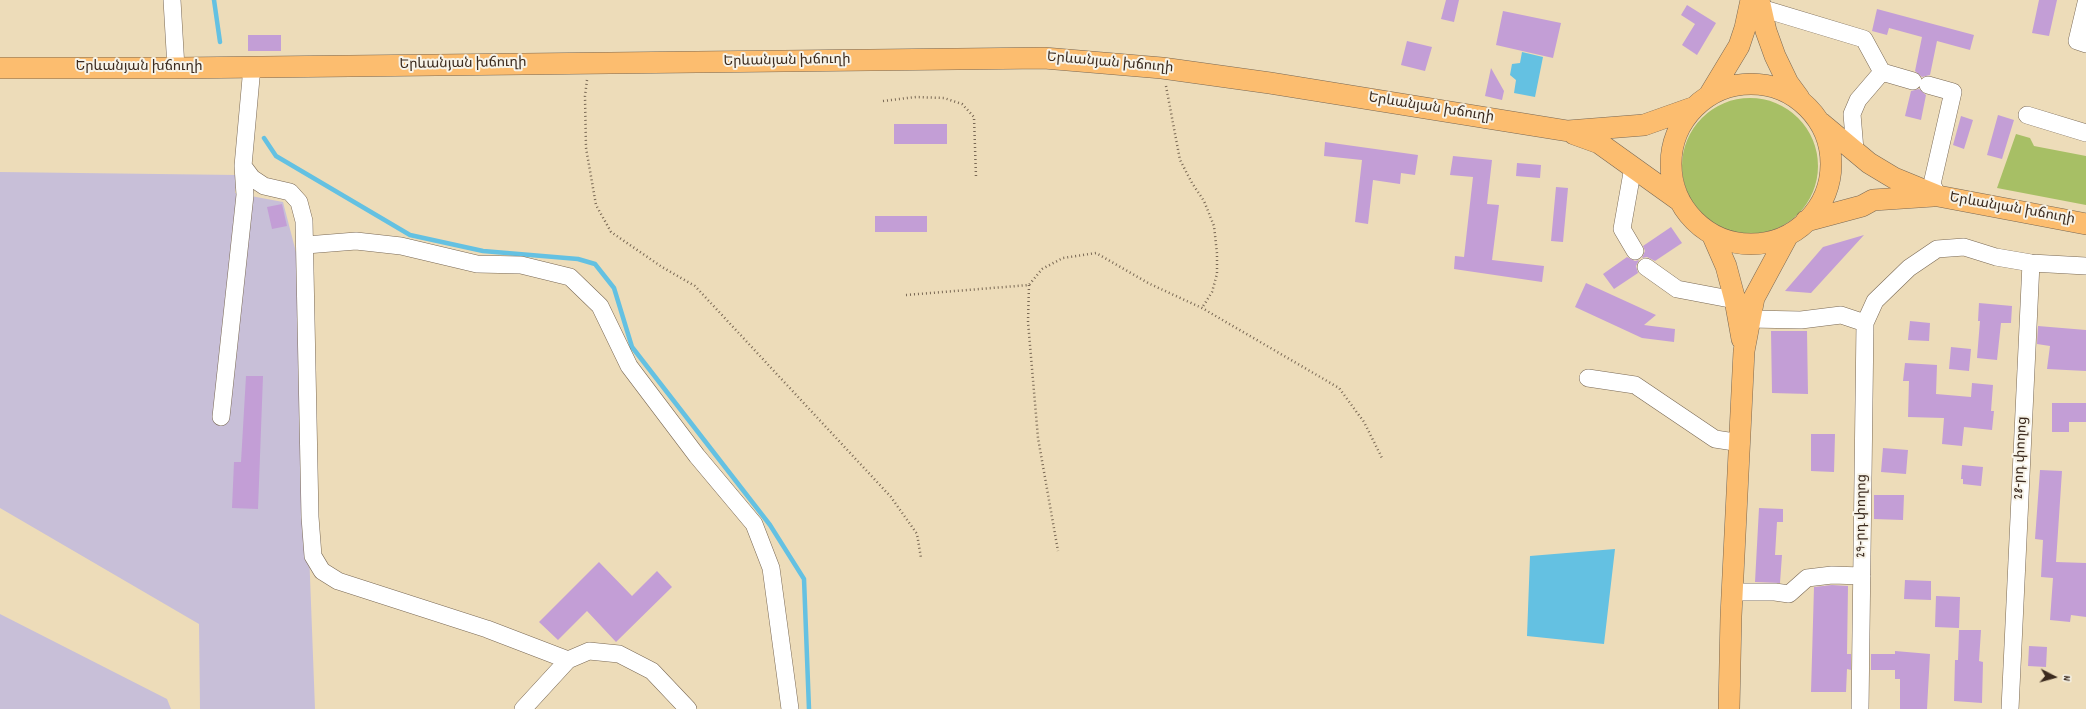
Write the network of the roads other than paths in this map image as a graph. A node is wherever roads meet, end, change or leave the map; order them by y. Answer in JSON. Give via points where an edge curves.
{"nodes":[{"id":1,"x":172,"y":0,"type":"edge"},
{"id":2,"x":1757,"y":3,"type":"edge"},
{"id":3,"x":2086,"y":4,"type":"edge"},
{"id":4,"x":2086,"y":44,"type":"edge"},
{"id":5,"x":252,"y":67,"type":"junction"},
{"id":6,"x":0,"y":68,"type":"edge"},
{"id":7,"x":176,"y":68,"type":"junction"},
{"id":8,"x":1882,"y":72,"type":"junction"},
{"id":9,"x":1710,"y":94,"type":"junction"},
{"id":10,"x":1801,"y":101,"type":"junction"},
{"id":11,"x":1692,"y":108,"type":"junction"},
{"id":12,"x":2027,"y":115,"type":"dead end"},
{"id":13,"x":1820,"y":123,"type":"junction"},
{"id":14,"x":1568,"y":131,"type":"junction"},
{"id":15,"x":2086,"y":133,"type":"edge"},
{"id":16,"x":1855,"y":150,"type":"junction"},
{"id":17,"x":243,"y":166,"type":"junction"},
{"id":18,"x":1633,"y":167,"type":"junction"},
{"id":19,"x":1938,"y":196,"type":"junction"},
{"id":20,"x":1680,"y":201,"type":"junction"},
{"id":21,"x":1806,"y":221,"type":"junction"},
{"id":22,"x":2086,"y":224,"type":"edge"},
{"id":23,"x":1712,"y":234,"type":"junction"},
{"id":24,"x":1788,"y":235,"type":"junction"},
{"id":25,"x":306,"y":245,"type":"junction"},
{"id":26,"x":1635,"y":251,"type":"dead end"},
{"id":27,"x":2031,"y":263,"type":"junction"},
{"id":28,"x":2086,"y":266,"type":"edge"},
{"id":29,"x":1646,"y":267,"type":"dead end"},
{"id":30,"x":1735,"y":300,"type":"junction"},
{"id":31,"x":1750,"y":319,"type":"junction"},
{"id":32,"x":1865,"y":323,"type":"junction"},
{"id":33,"x":1744,"y":351,"type":"junction"},
{"id":34,"x":1588,"y":378,"type":"dead end"},
{"id":35,"x":221,"y":417,"type":"dead end"},
{"id":36,"x":1741,"y":443,"type":"junction"},
{"id":37,"x":1862,"y":576,"type":"junction"},
{"id":38,"x":1733,"y":592,"type":"junction"},
{"id":39,"x":568,"y":660,"type":"junction"},
{"id":40,"x":523,"y":709,"type":"edge"},
{"id":41,"x":688,"y":709,"type":"edge"},
{"id":42,"x":790,"y":709,"type":"edge"},
{"id":43,"x":1729,"y":709,"type":"edge"},
{"id":44,"x":1860,"y":709,"type":"edge"},
{"id":45,"x":2010,"y":709,"type":"edge"}],
"edges":[{"from":1,"to":7,"type":"street"},
{"from":2,"to":8,"type":"street","via":[[1864,39]]},
{"from":2,"to":9,"type":"main road","via":[[1738,46]]},
{"from":2,"to":10,"type":"main road","via":[[1775,56],[1788,83]]},
{"from":3,"to":4,"type":"street","via":[[2077,41]]},
{"from":5,"to":7,"type":"main road","name":"Երևանյան խճուղի"},
{"from":5,"to":14,"type":"main road","name":"Երևանյան խճուղի","via":[[1044,58],[1162,68],[1270,83]]},
{"from":5,"to":17,"type":"street"},
{"from":6,"to":7,"type":"main road","name":"Երևանյան խճուղի"},
{"from":8,"to":16,"type":"street","via":[[1858,100],[1852,114]]},
{"from":8,"to":19,"type":"street","via":[[1953,92],[1932,184]]},
{"from":9,"to":10,"type":"main road","via":[[1744,83],[1761,84],[1776,87]]},
{"from":9,"to":11,"type":"main road"},
{"from":10,"to":13,"type":"main road"},
{"from":11,"to":14,"type":"main road","name":"Երևանյան խճուղի","via":[[1644,125]]},
{"from":11,"to":20,"type":"main road","via":[[1677,132],[1671,160],[1675,189]]},
{"from":12,"to":15,"type":"street"},
{"from":13,"to":16,"type":"main road","name":"Երևանյան խճուղի"},
{"from":13,"to":21,"type":"main road","via":[[1829,144],[1830,178],[1819,207]]},
{"from":14,"to":18,"type":"main road","name":"Երևանյան խճուղի","via":[[1599,143]]},
{"from":16,"to":19,"type":"main road","name":"Երևանյան խճուղի","via":[[1868,163],[1894,178]]},
{"from":17,"to":25,"type":"street","via":[[252,178],[264,186],[290,192],[299,202]]},
{"from":17,"to":35,"type":"street","via":[[245,195]]},
{"from":18,"to":20,"type":"main road","name":"Երևանյան խճուղի"},
{"from":18,"to":26,"type":"street","via":[[1622,229]]},
{"from":19,"to":21,"type":"main road","name":"Երևանյան խճուղի","via":[[1873,200],[1862,206]]},
{"from":19,"to":22,"type":"main road","name":"Երևանյան խճուղի"},
{"from":20,"to":23,"type":"main road","via":[[1694,220]]},
{"from":21,"to":24,"type":"main road"},
{"from":23,"to":24,"type":"main road","via":[[1728,241],[1757,244]]},
{"from":23,"to":30,"type":"main road","via":[[1726,266]]},
{"from":24,"to":31,"type":"main road","via":[[1754,298]]},
{"from":25,"to":39,"type":"street","via":[[311,539],[314,556],[322,571],[338,581],[486,629]]},
{"from":25,"to":42,"type":"street","via":[[356,241],[401,246],[478,264],[521,265],[570,277],[600,306],[629,366],[697,456],[754,524],[771,568]]},
{"from":27,"to":28,"type":"street"},
{"from":27,"to":32,"type":"street","via":[[1964,247],[1937,249],[1910,268],[1875,301]]},
{"from":27,"to":45,"type":"street","name":"28-րդ փողոց"},
{"from":29,"to":30,"type":"street","via":[[1677,288]]},
{"from":30,"to":33,"type":"main road"},
{"from":31,"to":32,"type":"street","via":[[1801,320],[1841,315]]},
{"from":31,"to":33,"type":"main road"},
{"from":32,"to":37,"type":"street","name":"29-րդ փողոց"},
{"from":33,"to":36,"type":"main road"},
{"from":34,"to":36,"type":"street","via":[[1635,384],[1715,439]]},
{"from":36,"to":38,"type":"main road"},
{"from":37,"to":38,"type":"street","via":[[1832,575],[1807,578],[1789,594]]},
{"from":37,"to":44,"type":"street","name":"29-րդ փողոց"},
{"from":38,"to":43,"type":"main road"},
{"from":39,"to":40,"type":"street"},
{"from":39,"to":41,"type":"street","via":[[589,651],[619,654],[652,671]]}]}
